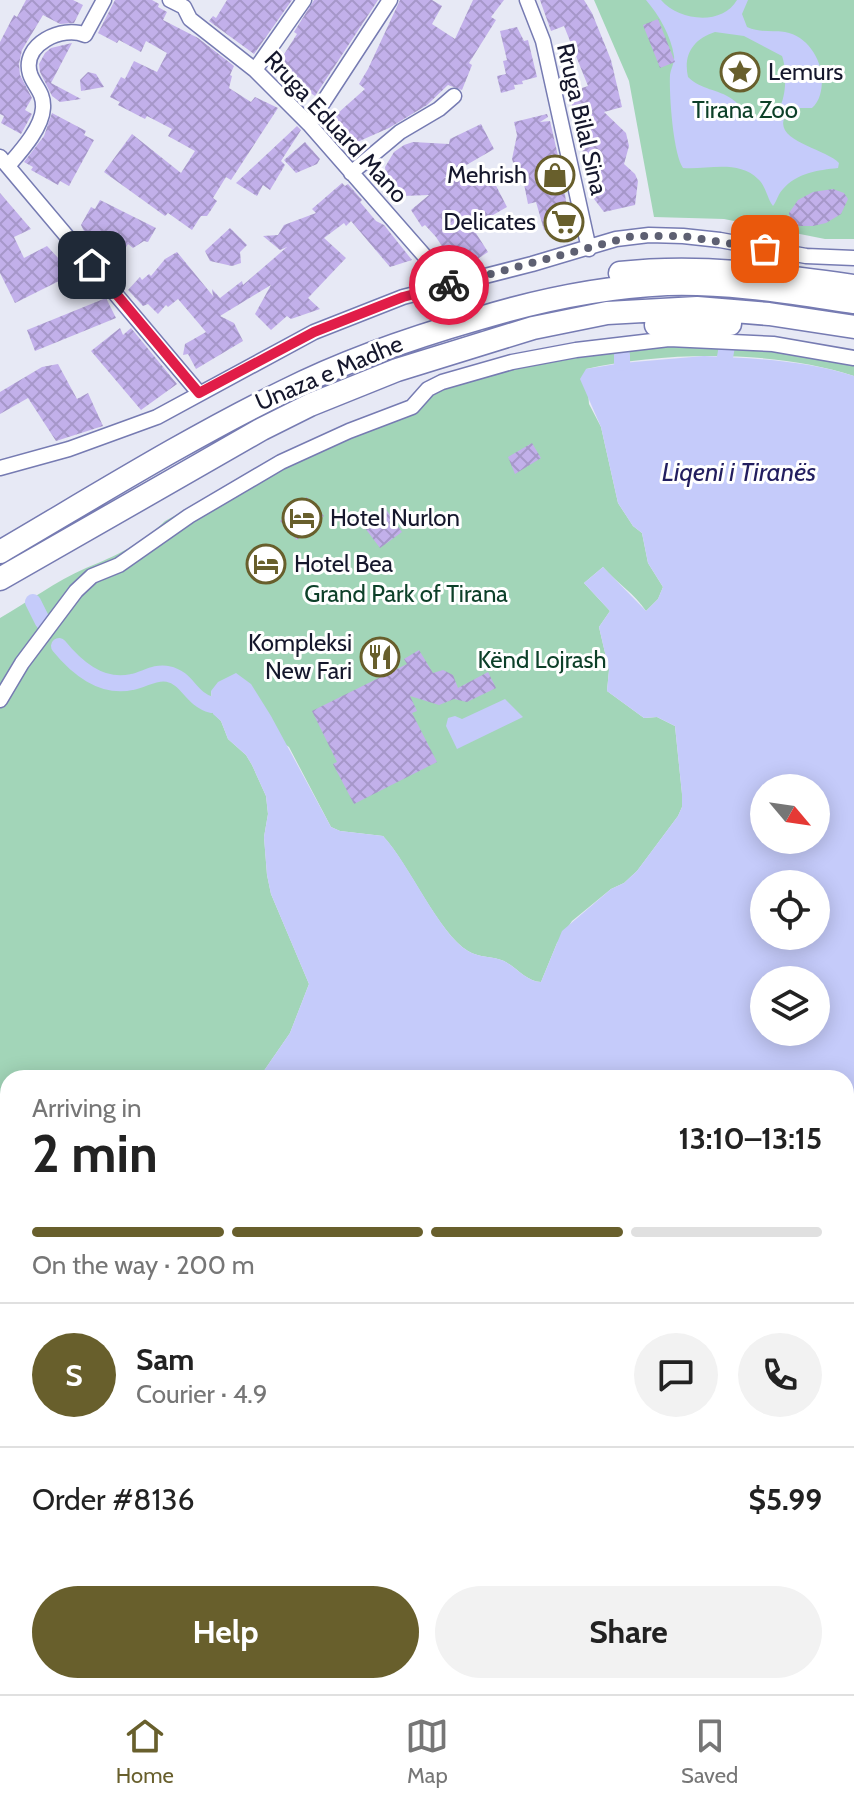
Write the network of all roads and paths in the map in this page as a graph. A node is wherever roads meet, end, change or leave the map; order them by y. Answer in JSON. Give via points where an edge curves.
{"nodes":[{"id":1,"x":104,"y":0,"type":"edge"},
{"id":2,"x":170,"y":0,"type":"edge"},
{"id":3,"x":304,"y":0,"type":"edge"},
{"id":4,"x":390,"y":0,"type":"edge"},
{"id":5,"x":527,"y":0,"type":"edge"},
{"id":6,"x":187,"y":4,"type":"edge"},
{"id":7,"x":255,"y":70,"type":"junction"},
{"id":8,"x":454,"y":96,"type":"dead end"},
{"id":9,"x":309,"y":124,"type":"junction"},
{"id":10,"x":4,"y":162,"type":"edge"},
{"id":11,"x":351,"y":173,"type":"junction"},
{"id":12,"x":589,"y":249,"type":"junction"},
{"id":13,"x":854,"y":258,"type":"edge"},
{"id":14,"x":450,"y":285,"type":"junction"},
{"id":15,"x":854,"y":286,"type":"edge"},
{"id":16,"x":854,"y":302,"type":"edge"},
{"id":17,"x":492,"y":314,"type":"junction"},
{"id":18,"x":854,"y":327,"type":"edge"},
{"id":19,"x":854,"y":341,"type":"edge"},
{"id":20,"x":474,"y":345,"type":"junction"},
{"id":21,"x":854,"y":358,"type":"edge"},
{"id":22,"x":199,"y":393,"type":"junction"},
{"id":23,"x":0,"y":468,"type":"edge"},
{"id":24,"x":0,"y":552,"type":"edge"},
{"id":25,"x":0,"y":579,"type":"edge"},
{"id":26,"x":0,"y":700,"type":"edge"}],
"edges":[{"from":1,"to":10,"type":"street","via":[[85,35],[62,31],[35,51],[30,73],[43,110],[29,139]]},
{"from":2,"to":6,"type":"street","name":"Rruga Eduard Mano"},
{"from":3,"to":7,"type":"street"},
{"from":4,"to":9,"type":"street"},
{"from":5,"to":12,"type":"street","name":"Rruga Bilal Sina","via":[[543,41]]},
{"from":6,"to":7,"type":"street","name":"Rruga Eduard Mano","via":[[190,19]]},
{"from":7,"to":9,"type":"street","name":"Rruga Eduard Mano"},
{"from":8,"to":11,"type":"street"},
{"from":9,"to":11,"type":"street","name":"Rruga Eduard Mano"},
{"from":10,"to":22,"type":"street"},
{"from":11,"to":14,"type":"street","name":"Rruga Eduard Mano"},
{"from":12,"to":13,"type":"street","via":[[633,236],[666,235]]},
{"from":12,"to":14,"type":"street"},
{"from":14,"to":22,"type":"street","via":[[403,297],[314,332]]},
{"from":15,"to":17,"type":"highway","via":[[740,271],[654,270],[520,294]]},
{"from":16,"to":17,"type":"highway","name":"Unaza e Madhe","via":[[739,286],[668,284],[582,293]]},
{"from":17,"to":24,"type":"highway","name":"Unaza e Madhe","via":[[385,347],[287,390]]},
{"from":18,"to":20,"type":"highway","name":"Unaza e Madhe","via":[[747,311],[660,309],[572,319]]},
{"from":19,"to":20,"type":"highway","via":[[695,324],[589,329],[500,348]]},
{"from":20,"to":25,"type":"highway","name":"Unaza e Madhe","via":[[310,405]]},
{"from":21,"to":26,"type":"street","via":[[773,344],[669,339],[512,362],[442,382],[412,407],[281,462],[119,565],[92,576],[22,663]]},
{"from":22,"to":23,"type":"street","via":[[121,432]]}]}
